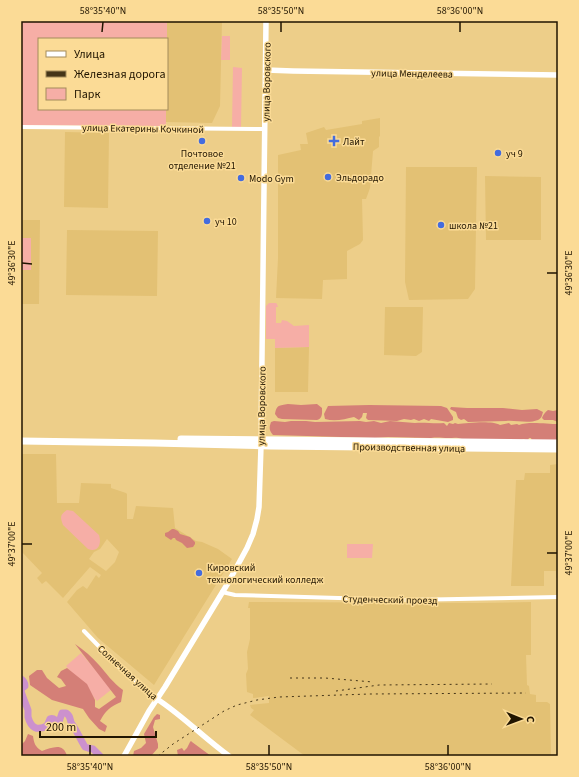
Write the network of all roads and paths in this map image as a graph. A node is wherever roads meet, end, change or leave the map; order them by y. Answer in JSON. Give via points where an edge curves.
{"nodes":[{"id":1,"x":266,"y":22,"type":"edge"},
{"id":2,"x":266,"y":70,"type":"junction"},
{"id":3,"x":558,"y":75,"type":"edge"},
{"id":4,"x":21,"y":127,"type":"edge"},
{"id":5,"x":265,"y":129,"type":"junction"},
{"id":6,"x":22,"y":440,"type":"edge"},
{"id":7,"x":261,"y":443,"type":"junction"},
{"id":8,"x":558,"y":443,"type":"edge"},
{"id":9,"x":558,"y":449,"type":"edge"},
{"id":10,"x":222,"y":592,"type":"junction"},
{"id":11,"x":558,"y":598,"type":"edge"},
{"id":12,"x":84,"y":631,"type":"dead end"},
{"id":13,"x":157,"y":699,"type":"junction"},
{"id":14,"x":124,"y":756,"type":"edge"},
{"id":15,"x":230,"y":756,"type":"edge"}],
"edges":[{"from":1,"to":2,"type":"main road","name":"улица Воровского"},
{"from":2,"to":3,"type":"main road","name":"улица Менделеева"},
{"from":2,"to":5,"type":"main road","name":"улица Воровского"},
{"from":4,"to":5,"type":"street","name":"улица Екатерины Кочкиной"},
{"from":5,"to":7,"type":"main road","name":"улица Воровского"},
{"from":6,"to":7,"type":"highway"},
{"from":7,"to":8,"type":"highway","name":"Производственная улица"},
{"from":7,"to":9,"type":"highway","name":"Производственная улица"},
{"from":7,"to":10,"type":"main road","name":"улица Воровского","via":[[257,519],[247,548]]},
{"from":10,"to":11,"type":"street","name":"Студенческий проезд","via":[[235,595],[406,600]]},
{"from":10,"to":13,"type":"main road","name":"улица Воровского"},
{"from":12,"to":13,"type":"street","name":"Солнечная улица","via":[[119,667]]},
{"from":13,"to":14,"type":"main road","name":"улица Воровского"},
{"from":13,"to":15,"type":"main road","name":"Солнечная улица"}]}
